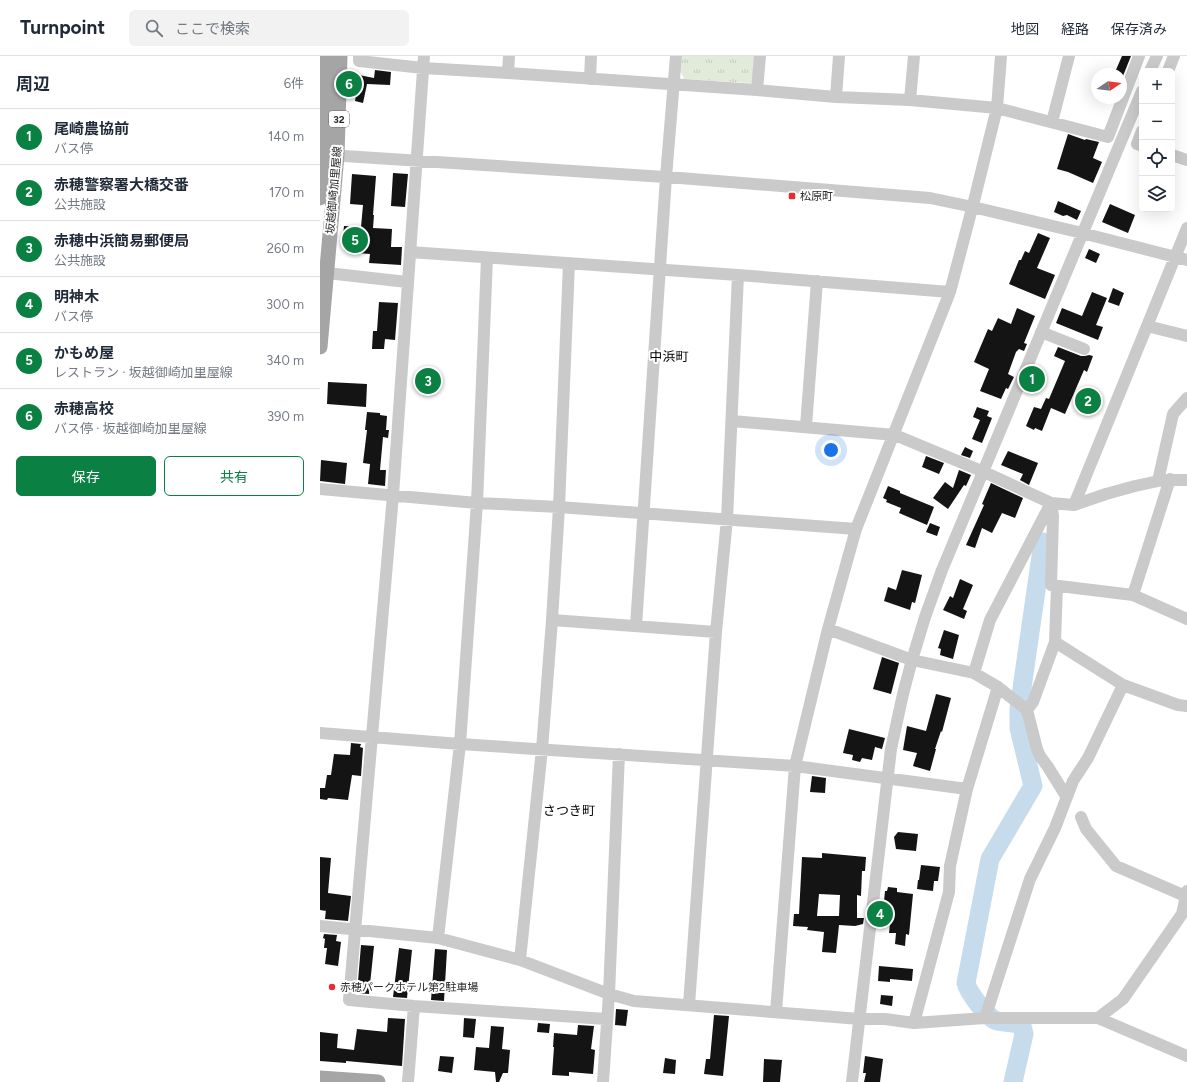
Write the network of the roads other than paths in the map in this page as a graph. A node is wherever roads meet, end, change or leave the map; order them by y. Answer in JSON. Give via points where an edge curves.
{"nodes":[{"id":1,"x":509,"y":56,"type":"edge"},
{"id":2,"x":591,"y":56,"type":"edge"},
{"id":3,"x":676,"y":56,"type":"edge"},
{"id":4,"x":760,"y":56,"type":"edge"},
{"id":5,"x":839,"y":56,"type":"edge"},
{"id":6,"x":914,"y":56,"type":"edge"},
{"id":7,"x":1001,"y":56,"type":"edge"},
{"id":8,"x":1069,"y":56,"type":"edge"},
{"id":9,"x":1139,"y":56,"type":"edge"},
{"id":10,"x":1157,"y":56,"type":"edge"},
{"id":11,"x":1174,"y":56,"type":"edge"},
{"id":12,"x":331,"y":57,"type":"edge"},
{"id":13,"x":359,"y":58,"type":"edge"},
{"id":14,"x":424,"y":62,"type":"edge"},
{"id":15,"x":1151,"y":68,"type":"edge"},
{"id":16,"x":1169,"y":68,"type":"edge"},
{"id":17,"x":508,"y":73,"type":"junction"},
{"id":18,"x":590,"y":79,"type":"junction"},
{"id":19,"x":674,"y":85,"type":"junction"},
{"id":20,"x":757,"y":90,"type":"junction"},
{"id":21,"x":836,"y":97,"type":"junction"},
{"id":22,"x":1139,"y":98,"type":"edge"},
{"id":23,"x":910,"y":100,"type":"junction"},
{"id":24,"x":997,"y":108,"type":"junction"},
{"id":25,"x":1052,"y":122,"type":"junction"},
{"id":26,"x":331,"y":155,"type":"junction"},
{"id":27,"x":1175,"y":156,"type":"edge"},
{"id":28,"x":416,"y":160,"type":"junction"},
{"id":29,"x":1187,"y":160,"type":"edge"},
{"id":30,"x":666,"y":177,"type":"junction"},
{"id":31,"x":320,"y":198,"type":"edge"},
{"id":32,"x":973,"y":207,"type":"junction"},
{"id":33,"x":1187,"y":228,"type":"edge"},
{"id":34,"x":1082,"y":233,"type":"junction"},
{"id":35,"x":410,"y":252,"type":"junction"},
{"id":36,"x":487,"y":258,"type":"junction"},
{"id":37,"x":1181,"y":258,"type":"edge"},
{"id":38,"x":569,"y":263,"type":"junction"},
{"id":39,"x":659,"y":270,"type":"junction"},
{"id":40,"x":323,"y":274,"type":"edge"},
{"id":41,"x":738,"y":275,"type":"junction"},
{"id":42,"x":817,"y":281,"type":"junction"},
{"id":43,"x":407,"y":282,"type":"junction"},
{"id":44,"x":950,"y":292,"type":"junction"},
{"id":45,"x":1147,"y":326,"type":"junction"},
{"id":46,"x":1041,"y":332,"type":"junction"},
{"id":47,"x":1187,"y":336,"type":"edge"},
{"id":48,"x":320,"y":347,"type":"edge"},
{"id":49,"x":1084,"y":349,"type":"dead end"},
{"id":50,"x":1187,"y":398,"type":"edge"},
{"id":51,"x":732,"y":421,"type":"junction"},
{"id":52,"x":806,"y":426,"type":"junction"},
{"id":53,"x":895,"y":435,"type":"junction"},
{"id":54,"x":984,"y":472,"type":"junction"},
{"id":55,"x":1164,"y":480,"type":"junction"},
{"id":56,"x":1187,"y":480,"type":"edge"},
{"id":57,"x":320,"y":489,"type":"edge"},
{"id":58,"x":393,"y":495,"type":"junction"},
{"id":59,"x":477,"y":503,"type":"junction"},
{"id":60,"x":1051,"y":503,"type":"junction"},
{"id":61,"x":1074,"y":505,"type":"junction"},
{"id":62,"x":559,"y":507,"type":"junction"},
{"id":63,"x":642,"y":513,"type":"junction"},
{"id":64,"x":727,"y":519,"type":"junction"},
{"id":65,"x":856,"y":529,"type":"junction"},
{"id":66,"x":1057,"y":586,"type":"junction"},
{"id":67,"x":1133,"y":595,"type":"junction"},
{"id":68,"x":1187,"y":619,"type":"edge"},
{"id":69,"x":552,"y":620,"type":"junction"},
{"id":70,"x":636,"y":626,"type":"junction"},
{"id":71,"x":828,"y":629,"type":"junction"},
{"id":72,"x":716,"y":632,"type":"junction"},
{"id":73,"x":1056,"y":642,"type":"junction"},
{"id":74,"x":912,"y":660,"type":"junction"},
{"id":75,"x":974,"y":673,"type":"junction"},
{"id":76,"x":1123,"y":685,"type":"junction"},
{"id":77,"x":998,"y":687,"type":"junction"},
{"id":78,"x":1187,"y":706,"type":"edge"},
{"id":79,"x":1027,"y":710,"type":"junction"},
{"id":80,"x":320,"y":733,"type":"edge"},
{"id":81,"x":372,"y":737,"type":"junction"},
{"id":82,"x":460,"y":744,"type":"junction"},
{"id":83,"x":542,"y":749,"type":"junction"},
{"id":84,"x":619,"y":754,"type":"junction"},
{"id":85,"x":708,"y":760,"type":"junction"},
{"id":86,"x":795,"y":766,"type":"junction"},
{"id":87,"x":887,"y":778,"type":"junction"},
{"id":88,"x":967,"y":788,"type":"junction"},
{"id":89,"x":1066,"y":796,"type":"junction"},
{"id":90,"x":1081,"y":816,"type":"dead end"},
{"id":91,"x":1186,"y":894,"type":"edge"},
{"id":92,"x":1184,"y":917,"type":"edge"},
{"id":93,"x":320,"y":926,"type":"edge"},
{"id":94,"x":354,"y":929,"type":"junction"},
{"id":95,"x":438,"y":938,"type":"junction"},
{"id":96,"x":520,"y":960,"type":"junction"},
{"id":97,"x":609,"y":994,"type":"junction"},
{"id":98,"x":690,"y":1005,"type":"junction"},
{"id":99,"x":414,"y":1006,"type":"junction"},
{"id":100,"x":776,"y":1012,"type":"junction"},
{"id":101,"x":860,"y":1018,"type":"junction"},
{"id":102,"x":985,"y":1018,"type":"junction"},
{"id":103,"x":1098,"y":1018,"type":"junction"},
{"id":104,"x":606,"y":1019,"type":"junction"},
{"id":105,"x":914,"y":1023,"type":"junction"},
{"id":106,"x":1187,"y":1056,"type":"edge"},
{"id":107,"x":320,"y":1078,"type":"edge"},
{"id":108,"x":378,"y":1082,"type":"edge"},
{"id":109,"x":408,"y":1082,"type":"edge"},
{"id":110,"x":603,"y":1082,"type":"edge"},
{"id":111,"x":852,"y":1082,"type":"edge"}],
"edges":[{"from":1,"to":17,"type":"street"},
{"from":2,"to":18,"type":"street"},
{"from":3,"to":19,"type":"street"},
{"from":4,"to":20,"type":"street"},
{"from":5,"to":21,"type":"street"},
{"from":6,"to":23,"type":"street"},
{"from":7,"to":24,"type":"street"},
{"from":8,"to":25,"type":"street"},
{"from":9,"to":25,"type":"street","via":[[1108,137]]},
{"from":10,"to":15,"type":"street"},
{"from":11,"to":16,"type":"street"},
{"from":12,"to":13,"type":"street"},
{"from":12,"to":26,"type":"main road","name":"坂越御崎加里屋線","number":"32"},
{"from":13,"to":14,"type":"street"},
{"from":14,"to":17,"type":"street"},
{"from":14,"to":28,"type":"street"},
{"from":17,"to":18,"type":"street"},
{"from":18,"to":19,"type":"street"},
{"from":19,"to":20,"type":"street"},
{"from":19,"to":30,"type":"street"},
{"from":20,"to":21,"type":"street"},
{"from":21,"to":23,"type":"street"},
{"from":22,"to":34,"type":"street"},
{"from":23,"to":24,"type":"street"},
{"from":24,"to":25,"type":"street"},
{"from":24,"to":32,"type":"street"},
{"from":26,"to":28,"type":"street"},
{"from":26,"to":31,"type":"main road","name":"坂越御崎加里屋線","number":"32"},
{"from":26,"to":40,"type":"main road","name":"坂越御崎加里屋線","number":"32"},
{"from":27,"to":29,"type":"street"},
{"from":28,"to":30,"type":"street"},
{"from":28,"to":35,"type":"street"},
{"from":30,"to":32,"type":"street","via":[[918,196]]},
{"from":30,"to":39,"type":"street"},
{"from":32,"to":34,"type":"street"},
{"from":32,"to":44,"type":"street"},
{"from":33,"to":37,"type":"street"},
{"from":34,"to":37,"type":"street"},
{"from":34,"to":46,"type":"street"},
{"from":35,"to":36,"type":"street"},
{"from":35,"to":43,"type":"street"},
{"from":36,"to":38,"type":"street"},
{"from":36,"to":59,"type":"street"},
{"from":37,"to":45,"type":"street"},
{"from":38,"to":39,"type":"street"},
{"from":38,"to":62,"type":"street"},
{"from":39,"to":41,"type":"street"},
{"from":39,"to":63,"type":"street"},
{"from":40,"to":43,"type":"street"},
{"from":40,"to":48,"type":"main road","name":"坂越御崎加里屋線","number":"32"},
{"from":41,"to":42,"type":"street"},
{"from":41,"to":51,"type":"street"},
{"from":42,"to":44,"type":"street"},
{"from":42,"to":52,"type":"street"},
{"from":43,"to":58,"type":"street"},
{"from":44,"to":53,"type":"street"},
{"from":45,"to":47,"type":"street"},
{"from":45,"to":61,"type":"street"},
{"from":46,"to":49,"type":"street"},
{"from":46,"to":54,"type":"street"},
{"from":50,"to":55,"type":"street","via":[[1173,414]]},
{"from":51,"to":52,"type":"street"},
{"from":51,"to":64,"type":"street"},
{"from":52,"to":53,"type":"street"},
{"from":53,"to":54,"type":"street"},
{"from":53,"to":65,"type":"street"},
{"from":54,"to":60,"type":"street"},
{"from":54,"to":74,"type":"street","via":[[942,570]]},
{"from":55,"to":56,"type":"street"},
{"from":55,"to":61,"type":"street","via":[[1106,494]]},
{"from":55,"to":67,"type":"street"},
{"from":57,"to":58,"type":"street"},
{"from":58,"to":59,"type":"street"},
{"from":58,"to":81,"type":"street"},
{"from":59,"to":62,"type":"street"},
{"from":59,"to":82,"type":"street"},
{"from":60,"to":61,"type":"street"},
{"from":60,"to":66,"type":"street","via":[[1051,585]]},
{"from":60,"to":75,"type":"street","via":[[990,620]]},
{"from":62,"to":63,"type":"street"},
{"from":62,"to":69,"type":"street"},
{"from":63,"to":64,"type":"street"},
{"from":63,"to":70,"type":"street"},
{"from":64,"to":65,"type":"street"},
{"from":64,"to":72,"type":"street"},
{"from":65,"to":71,"type":"street"},
{"from":66,"to":67,"type":"street"},
{"from":66,"to":73,"type":"street"},
{"from":67,"to":68,"type":"street"},
{"from":69,"to":70,"type":"street"},
{"from":69,"to":83,"type":"street"},
{"from":70,"to":72,"type":"street"},
{"from":71,"to":74,"type":"street"},
{"from":71,"to":86,"type":"street"},
{"from":72,"to":85,"type":"street"},
{"from":73,"to":76,"type":"street"},
{"from":73,"to":79,"type":"street","via":[[1033,702]]},
{"from":74,"to":75,"type":"street"},
{"from":74,"to":87,"type":"street"},
{"from":75,"to":77,"type":"street"},
{"from":76,"to":78,"type":"street"},
{"from":76,"to":89,"type":"street","via":[[1088,758]]},
{"from":77,"to":79,"type":"street"},
{"from":77,"to":88,"type":"street"},
{"from":79,"to":89,"type":"street","via":[[1040,756]]},
{"from":80,"to":81,"type":"street"},
{"from":81,"to":82,"type":"street"},
{"from":81,"to":94,"type":"street"},
{"from":82,"to":83,"type":"street"},
{"from":82,"to":95,"type":"street"},
{"from":83,"to":84,"type":"street"},
{"from":83,"to":96,"type":"street"},
{"from":84,"to":85,"type":"street"},
{"from":84,"to":97,"type":"street"},
{"from":85,"to":86,"type":"street"},
{"from":85,"to":98,"type":"street"},
{"from":86,"to":87,"type":"street"},
{"from":86,"to":100,"type":"street"},
{"from":87,"to":88,"type":"street"},
{"from":87,"to":101,"type":"street"},
{"from":88,"to":105,"type":"street","via":[[950,866],[949,892]]},
{"from":89,"to":102,"type":"street","via":[[1055,828],[1030,879]]},
{"from":90,"to":91,"type":"street","via":[[1086,829],[1116,866]]},
{"from":91,"to":92,"type":"street"},
{"from":92,"to":103,"type":"street","via":[[1123,998]]},
{"from":93,"to":94,"type":"street"},
{"from":94,"to":95,"type":"street"},
{"from":94,"to":99,"type":"street","via":[[349,1000]]},
{"from":95,"to":96,"type":"street"},
{"from":96,"to":97,"type":"street"},
{"from":97,"to":98,"type":"street","via":[[634,1001]]},
{"from":97,"to":104,"type":"street"},
{"from":98,"to":100,"type":"street"},
{"from":99,"to":104,"type":"street"},
{"from":99,"to":109,"type":"street"},
{"from":100,"to":101,"type":"street"},
{"from":101,"to":105,"type":"street"},
{"from":101,"to":111,"type":"street"},
{"from":102,"to":103,"type":"street"},
{"from":102,"to":105,"type":"street"},
{"from":103,"to":106,"type":"street"},
{"from":104,"to":110,"type":"street"},
{"from":107,"to":108,"type":"main road"}]}
